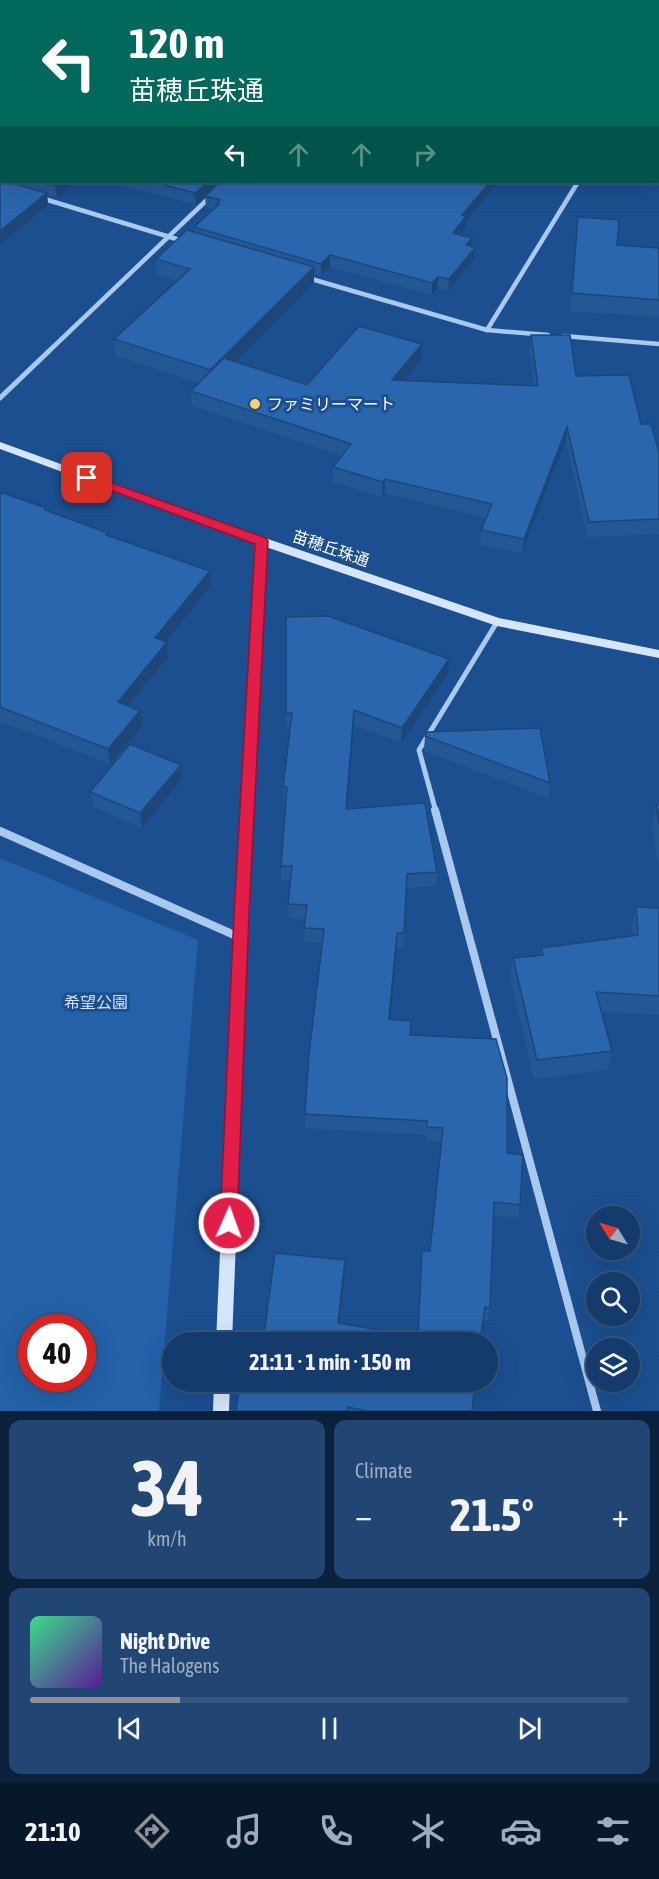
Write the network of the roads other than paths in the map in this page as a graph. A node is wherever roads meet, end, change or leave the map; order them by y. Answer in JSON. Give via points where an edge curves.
{"nodes":[{"id":1,"x":577,"y":183,"type":"edge"},
{"id":2,"x":218,"y":189,"type":"edge"},
{"id":3,"x":34,"y":196,"type":"edge"},
{"id":4,"x":169,"y":237,"type":"junction"},
{"id":5,"x":191,"y":244,"type":"edge"},
{"id":6,"x":305,"y":277,"type":"edge"},
{"id":7,"x":487,"y":330,"type":"junction"},
{"id":8,"x":659,"y":344,"type":"edge"},
{"id":9,"x":0,"y":398,"type":"edge"},
{"id":10,"x":0,"y":446,"type":"edge"},
{"id":11,"x":261,"y":541,"type":"junction"},
{"id":12,"x":497,"y":622,"type":"junction"},
{"id":13,"x":659,"y":654,"type":"edge"},
{"id":14,"x":0,"y":831,"type":"edge"},
{"id":15,"x":241,"y":938,"type":"junction"},
{"id":16,"x":224,"y":1332,"type":"edge"},
{"id":17,"x":222,"y":1392,"type":"edge"},
{"id":18,"x":221,"y":1411,"type":"edge"},
{"id":19,"x":597,"y":1411,"type":"edge"}],
"edges":[{"from":1,"to":7,"type":"street"},
{"from":2,"to":4,"type":"street"},
{"from":3,"to":4,"type":"street"},
{"from":4,"to":5,"type":"street"},
{"from":4,"to":9,"type":"street"},
{"from":6,"to":7,"type":"street"},
{"from":7,"to":8,"type":"street"},
{"from":10,"to":11,"type":"street","name":"苗穂丘珠通"},
{"from":11,"to":12,"type":"street","name":"苗穂丘珠通"},
{"from":11,"to":15,"type":"street"},
{"from":12,"to":13,"type":"street","name":"苗穂丘珠通"},
{"from":12,"to":19,"type":"street","via":[[419,750]]},
{"from":14,"to":15,"type":"street"},
{"from":15,"to":16,"type":"street"},
{"from":17,"to":18,"type":"street"}]}
